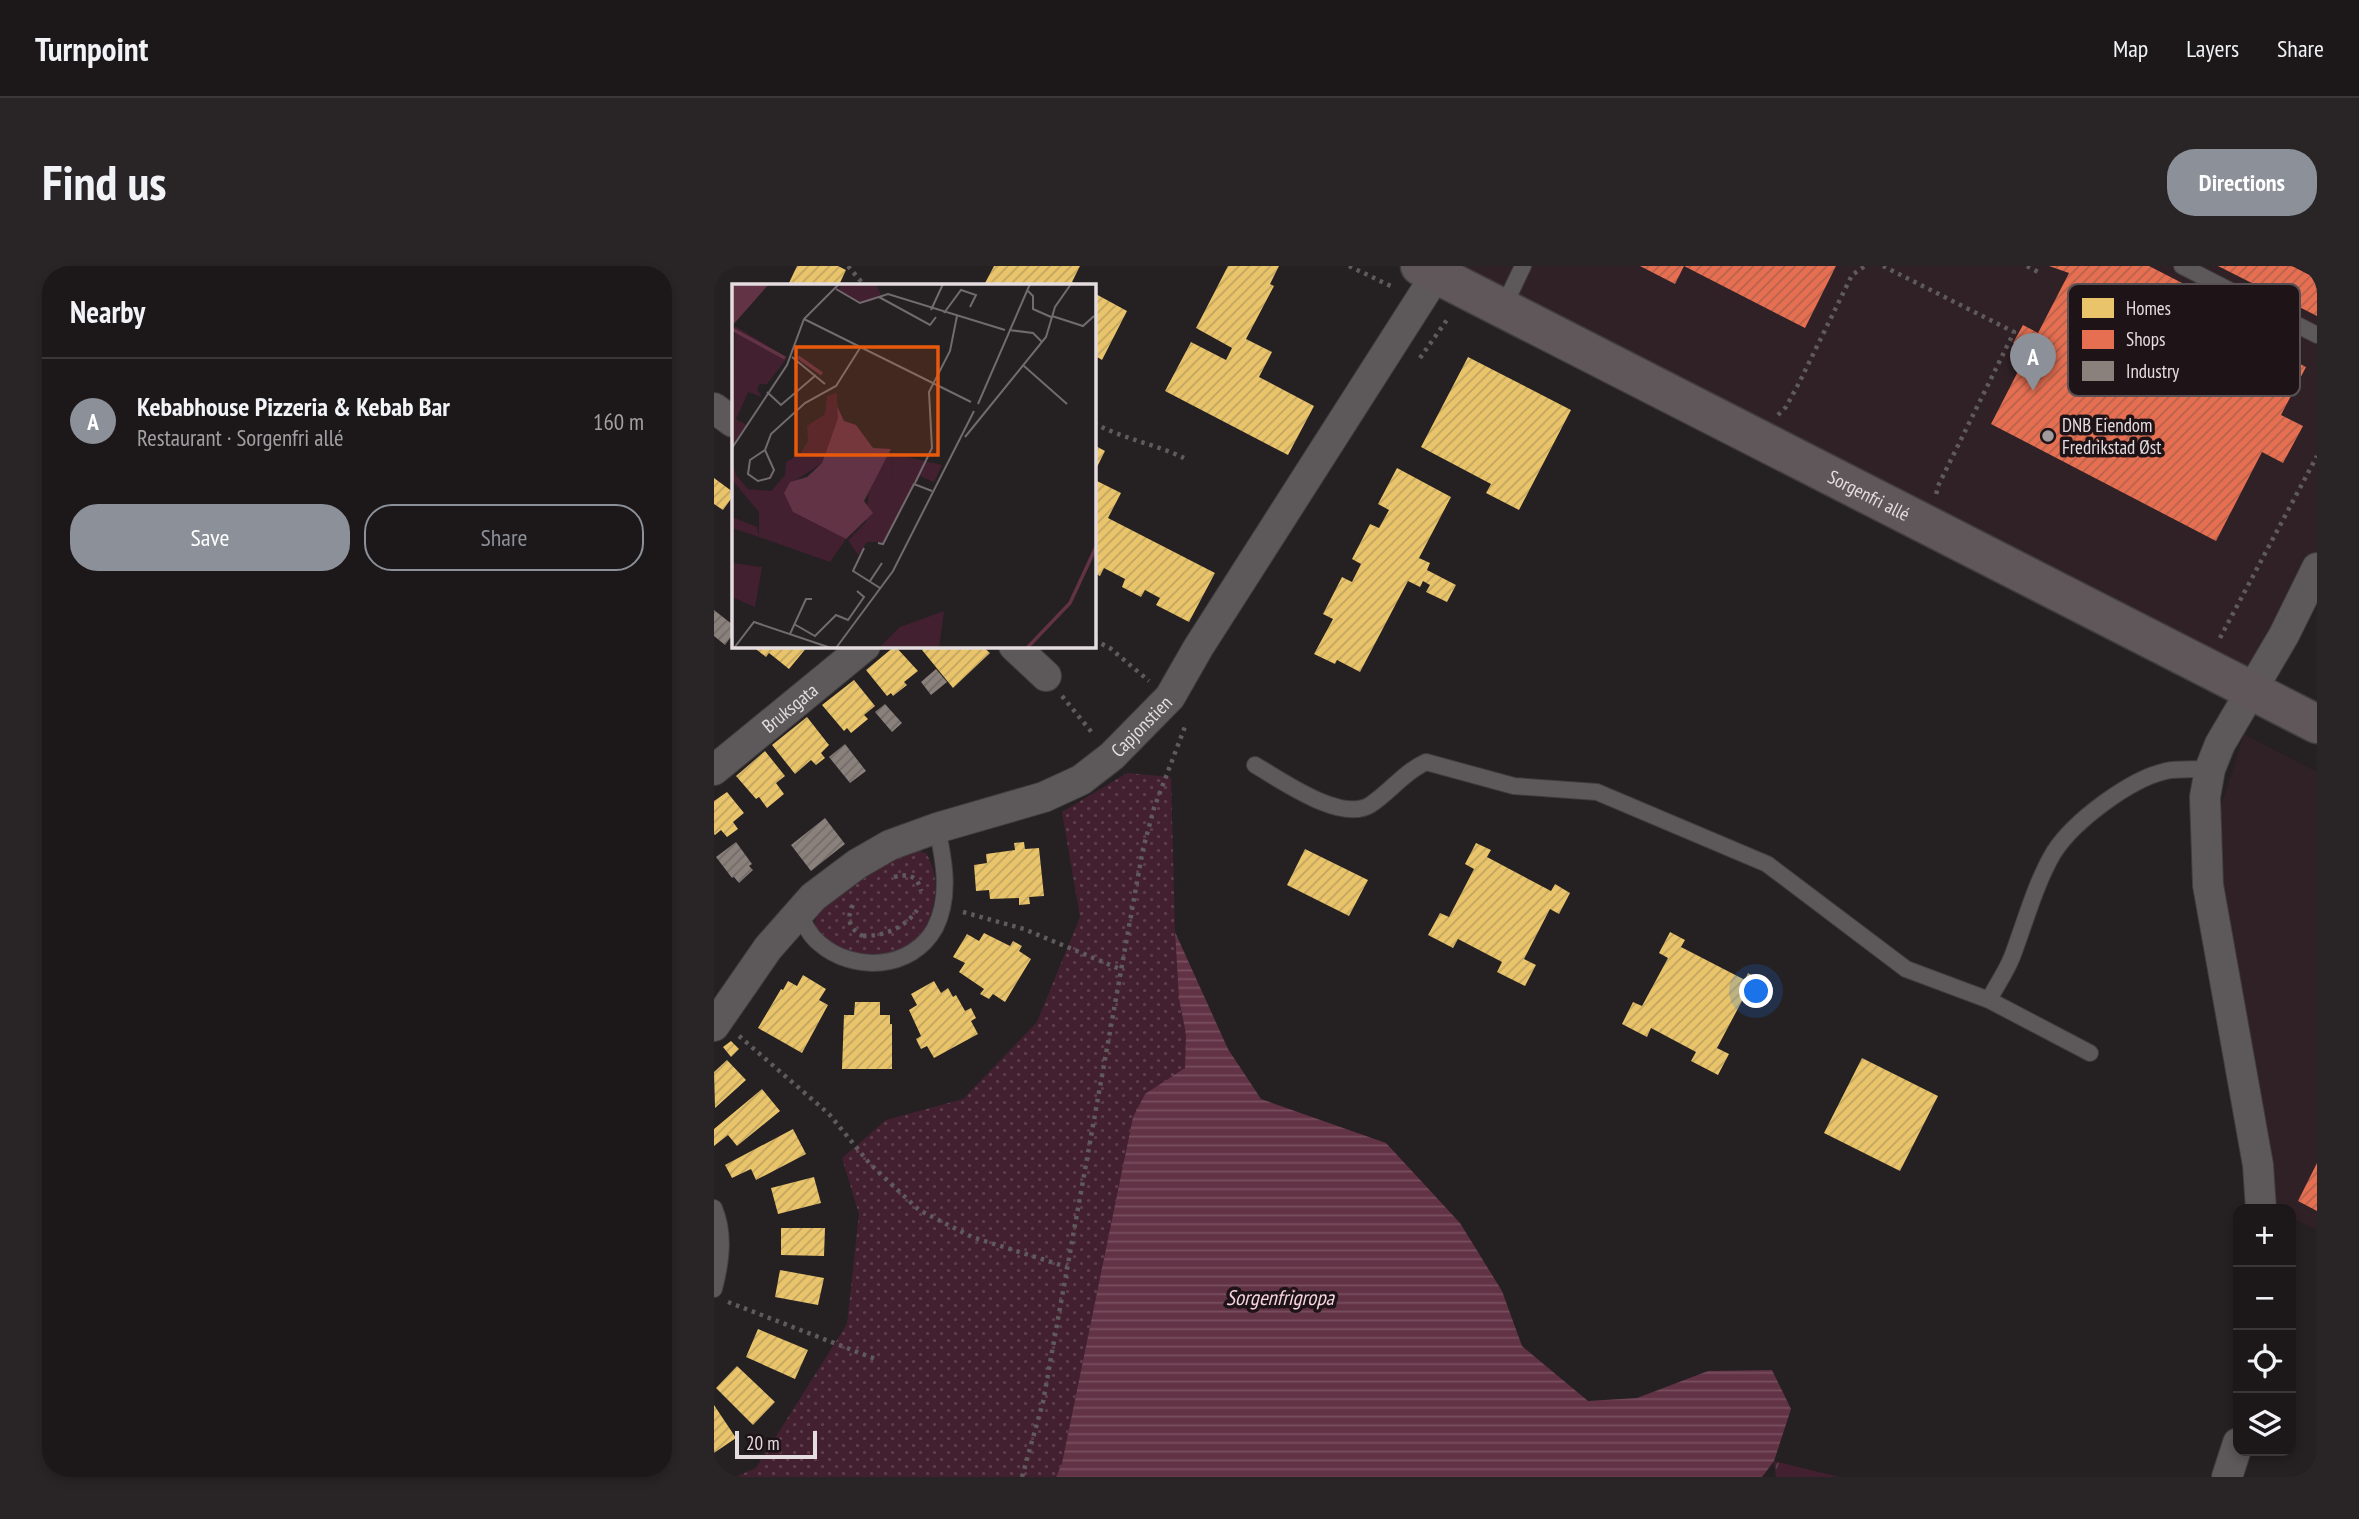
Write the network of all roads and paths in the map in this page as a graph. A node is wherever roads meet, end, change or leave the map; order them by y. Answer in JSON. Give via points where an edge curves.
{"nodes":[{"id":1,"x":848,"y":266,"type":"edge"},
{"id":2,"x":1523,"y":266,"type":"edge"},
{"id":3,"x":1865,"y":266,"type":"edge"},
{"id":4,"x":1883,"y":266,"type":"edge"},
{"id":5,"x":2027,"y":266,"type":"edge"},
{"id":6,"x":2182,"y":266,"type":"edge"},
{"id":7,"x":1428,"y":270,"type":"edge"},
{"id":8,"x":2042,"y":274,"type":"dead end"},
{"id":9,"x":863,"y":284,"type":"edge"},
{"id":10,"x":2217,"y":284,"type":"edge"},
{"id":11,"x":1503,"y":308,"type":"junction"},
{"id":12,"x":2300,"y":326,"type":"edge"},
{"id":13,"x":2317,"y":335,"type":"edge"},
{"id":14,"x":714,"y":408,"type":"edge"},
{"id":15,"x":1768,"y":418,"type":"dead end"},
{"id":16,"x":732,"y":421,"type":"edge"},
{"id":17,"x":1096,"y":424,"type":"edge"},
{"id":18,"x":2317,"y":456,"type":"edge"},
{"id":19,"x":1184,"y":458,"type":"dead end"},
{"id":20,"x":1942,"y":534,"type":"junction"},
{"id":21,"x":2317,"y":568,"type":"edge"},
{"id":22,"x":863,"y":648,"type":"edge"},
{"id":23,"x":1016,"y":648,"type":"edge"},
{"id":24,"x":2205,"y":667,"type":"junction"},
{"id":25,"x":1046,"y":676,"type":"joint"},
{"id":26,"x":2251,"y":691,"type":"junction"},
{"id":27,"x":1187,"y":721,"type":"dead end"},
{"id":28,"x":2317,"y":724,"type":"edge"},
{"id":29,"x":1112,"y":756,"type":"junction"},
{"id":30,"x":1255,"y":765,"type":"dead end"},
{"id":31,"x":2210,"y":769,"type":"junction"},
{"id":32,"x":714,"y":770,"type":"edge"},
{"id":33,"x":937,"y":828,"type":"junction"},
{"id":34,"x":887,"y":880,"type":"dead end"},
{"id":35,"x":859,"y":896,"type":"dead end"},
{"id":36,"x":942,"y":907,"type":"junction"},
{"id":37,"x":799,"y":912,"type":"junction"},
{"id":38,"x":863,"y":936,"type":"junction"},
{"id":39,"x":858,"y":962,"type":"junction"},
{"id":40,"x":1121,"y":969,"type":"junction"},
{"id":41,"x":1989,"y":1000,"type":"junction"},
{"id":42,"x":716,"y":1024,"type":"edge"},
{"id":43,"x":2090,"y":1053,"type":"dead end"},
{"id":44,"x":2261,"y":1204,"type":"edge"},
{"id":45,"x":714,"y":1208,"type":"edge"},
{"id":46,"x":1067,"y":1267,"type":"junction"},
{"id":47,"x":714,"y":1289,"type":"edge"},
{"id":48,"x":727,"y":1302,"type":"dead end"},
{"id":49,"x":878,"y":1360,"type":"dead end"},
{"id":50,"x":2234,"y":1456,"type":"edge"},
{"id":51,"x":1022,"y":1477,"type":"edge"},
{"id":52,"x":2227,"y":1477,"type":"edge"}],
"edges":[{"from":1,"to":9,"type":"path"},
{"from":2,"to":11,"type":"lane"},
{"from":3,"to":15,"type":"path","via":[[1852,275],[1786,407]]},
{"from":4,"to":20,"type":"path","via":[[2014,332],[1938,486],[1938,502],[1951,517]]},
{"from":5,"to":8,"type":"path"},
{"from":6,"to":10,"type":"lane"},
{"from":7,"to":11,"type":"street","name":"Sorgenfri allé"},
{"from":7,"to":29,"type":"street","name":"Capjonstien","via":[[1170,697]]},
{"from":11,"to":20,"type":"street","name":"Sorgenfri allé"},
{"from":12,"to":13,"type":"lane"},
{"from":14,"to":16,"type":"street"},
{"from":17,"to":19,"type":"path"},
{"from":18,"to":24,"type":"path"},
{"from":20,"to":24,"type":"street","name":"Sorgenfri allé"},
{"from":21,"to":26,"type":"street"},
{"from":22,"to":32,"type":"street","name":"Bruksgata"},
{"from":23,"to":25,"type":"street"},
{"from":24,"to":26,"type":"street","name":"Sorgenfri allé"},
{"from":25,"to":29,"type":"path"},
{"from":26,"to":28,"type":"street","name":"Sorgenfri allé"},
{"from":26,"to":31,"type":"street"},
{"from":27,"to":40,"type":"path","via":[[1143,849]]},
{"from":29,"to":33,"type":"street","name":"Capjonstien","via":[[1081,780],[1044,797]]},
{"from":30,"to":41,"type":"lane","via":[[1316,800],[1349,810],[1368,806],[1412,768],[1426,762],[1514,786],[1597,792],[1767,864],[1891,960]]},
{"from":31,"to":41,"type":"lane","via":[[2166,771],[2134,785],[2083,820],[2055,850],[2010,961]]},
{"from":31,"to":44,"type":"street","via":[[2205,797],[2208,885],[2258,1164]]},
{"from":33,"to":36,"type":"lane","via":[[944,872]]},
{"from":33,"to":37,"type":"street","name":"Capjonstien","via":[[890,845],[857,864]]},
{"from":34,"to":38,"type":"path","via":[[905,875],[917,880],[921,892],[918,909],[909,921],[892,930]]},
{"from":35,"to":38,"type":"path","via":[[849,917],[852,929]]},
{"from":36,"to":39,"type":"lane","via":[[935,928],[915,951],[888,962]]},
{"from":36,"to":40,"type":"path","via":[[1024,929]]},
{"from":37,"to":39,"type":"lane","via":[[817,942]]},
{"from":37,"to":42,"type":"street","name":"Capjonstien"},
{"from":38,"to":39,"type":"path"},
{"from":40,"to":46,"type":"path"},
{"from":41,"to":43,"type":"lane"},
{"from":42,"to":46,"type":"path","via":[[754,1046],[830,1114],[870,1164],[919,1210],[972,1237]]},
{"from":45,"to":47,"type":"lane","via":[[721,1239]]},
{"from":46,"to":51,"type":"path","via":[[1043,1402]]},
{"from":48,"to":49,"type":"path"},
{"from":50,"to":52,"type":"street"}]}
